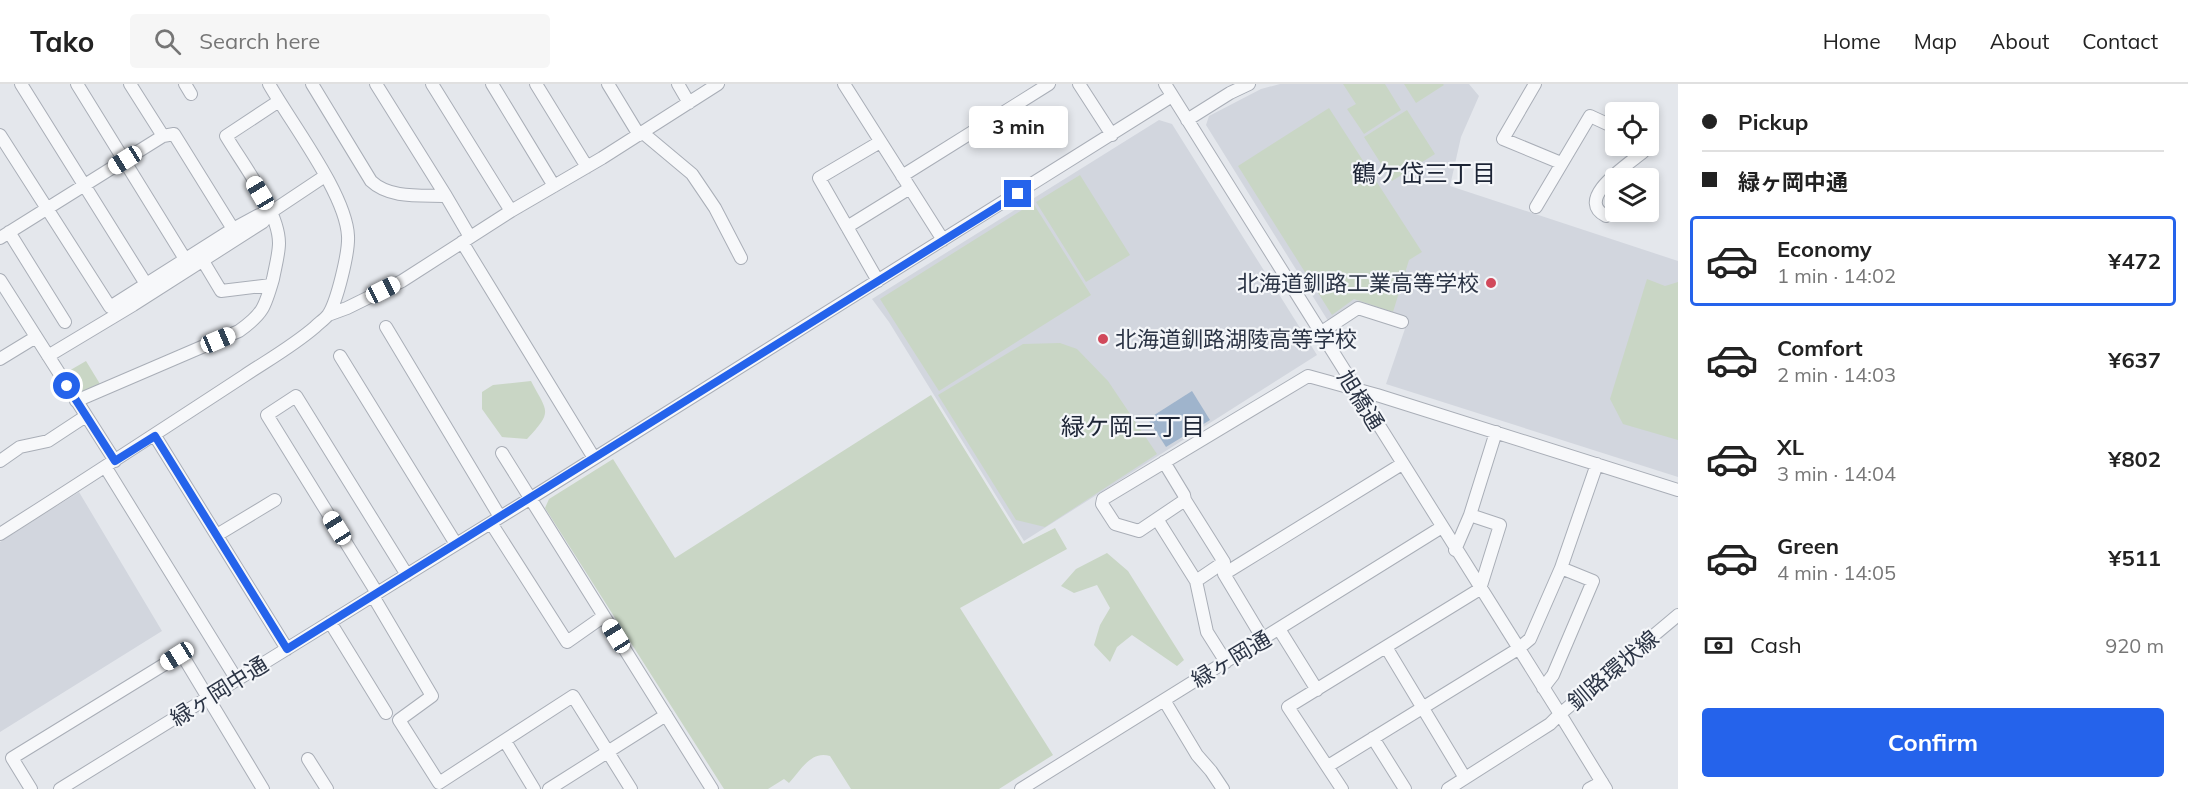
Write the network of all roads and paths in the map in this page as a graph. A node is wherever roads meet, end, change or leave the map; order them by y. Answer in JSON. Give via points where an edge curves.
{"nodes":[{"id":1,"x":21,"y":84,"type":"edge"},
{"id":2,"x":77,"y":84,"type":"edge"},
{"id":3,"x":130,"y":84,"type":"edge"},
{"id":4,"x":269,"y":84,"type":"edge"},
{"id":5,"x":312,"y":84,"type":"edge"},
{"id":6,"x":375,"y":84,"type":"edge"},
{"id":7,"x":432,"y":84,"type":"edge"},
{"id":8,"x":492,"y":84,"type":"edge"},
{"id":9,"x":536,"y":84,"type":"edge"},
{"id":10,"x":608,"y":84,"type":"edge"},
{"id":11,"x":678,"y":84,"type":"edge"},
{"id":12,"x":718,"y":84,"type":"edge"},
{"id":13,"x":844,"y":84,"type":"edge"},
{"id":14,"x":1049,"y":84,"type":"edge"},
{"id":15,"x":1079,"y":84,"type":"edge"},
{"id":16,"x":1165,"y":84,"type":"edge"},
{"id":17,"x":1249,"y":84,"type":"edge"},
{"id":18,"x":1535,"y":84,"type":"edge"},
{"id":19,"x":1172,"y":96,"type":"junction"},
{"id":20,"x":279,"y":101,"type":"junction"},
{"id":21,"x":689,"y":103,"type":"junction"},
{"id":22,"x":1187,"y":120,"type":"junction"},
{"id":23,"x":1605,"y":123,"type":"edge"},
{"id":24,"x":641,"y":134,"type":"junction"},
{"id":25,"x":0,"y":135,"type":"edge"},
{"id":26,"x":1112,"y":135,"type":"junction"},
{"id":27,"x":163,"y":136,"type":"junction"},
{"id":28,"x":880,"y":142,"type":"junction"},
{"id":29,"x":4,"y":152,"type":"edge"},
{"id":30,"x":1638,"y":156,"type":"edge"},
{"id":31,"x":125,"y":160,"type":"junction"},
{"id":32,"x":1561,"y":163,"type":"junction"},
{"id":33,"x":587,"y":167,"type":"junction"},
{"id":34,"x":1624,"y":168,"type":"edge"},
{"id":35,"x":325,"y":176,"type":"junction"},
{"id":36,"x":902,"y":176,"type":"junction"},
{"id":37,"x":85,"y":185,"type":"junction"},
{"id":38,"x":1605,"y":185,"type":"edge"},
{"id":39,"x":554,"y":186,"type":"junction"},
{"id":40,"x":910,"y":188,"type":"junction"},
{"id":41,"x":446,"y":196,"type":"junction"},
{"id":42,"x":1536,"y":207,"type":"dead end"},
{"id":43,"x":47,"y":209,"type":"junction"},
{"id":44,"x":511,"y":211,"type":"junction"},
{"id":45,"x":272,"y":212,"type":"junction"},
{"id":46,"x":1605,"y":216,"type":"edge"},
{"id":47,"x":847,"y":227,"type":"junction"},
{"id":48,"x":233,"y":229,"type":"junction"},
{"id":49,"x":4,"y":235,"type":"edge"},
{"id":50,"x":466,"y":239,"type":"junction"},
{"id":51,"x":943,"y":240,"type":"junction"},
{"id":52,"x":741,"y":258,"type":"dead end"},
{"id":53,"x":184,"y":259,"type":"junction"},
{"id":54,"x":203,"y":261,"type":"junction"},
{"id":55,"x":0,"y":280,"type":"edge"},
{"id":56,"x":878,"y":281,"type":"junction"},
{"id":57,"x":147,"y":284,"type":"junction"},
{"id":58,"x":271,"y":285,"type":"junction"},
{"id":59,"x":328,"y":315,"type":"junction"},
{"id":60,"x":65,"y":322,"type":"dead end"},
{"id":61,"x":1402,"y":322,"type":"dead end"},
{"id":62,"x":386,"y":327,"type":"dead end"},
{"id":63,"x":1320,"y":333,"type":"junction"},
{"id":64,"x":36,"y":337,"type":"junction"},
{"id":65,"x":48,"y":356,"type":"junction"},
{"id":66,"x":340,"y":356,"type":"dead end"},
{"id":67,"x":0,"y":359,"type":"edge"},
{"id":68,"x":1354,"y":388,"type":"junction"},
{"id":69,"x":76,"y":401,"type":"junction"},
{"id":70,"x":86,"y":416,"type":"junction"},
{"id":71,"x":1497,"y":432,"type":"junction"},
{"id":72,"x":155,"y":436,"type":"junction"},
{"id":73,"x":502,"y":453,"type":"dead end"},
{"id":74,"x":594,"y":458,"type":"junction"},
{"id":75,"x":0,"y":461,"type":"edge"},
{"id":76,"x":1164,"y":462,"type":"junction"},
{"id":77,"x":110,"y":464,"type":"junction"},
{"id":78,"x":1402,"y":464,"type":"junction"},
{"id":79,"x":1597,"y":464,"type":"junction"},
{"id":80,"x":1678,"y":490,"type":"edge"},
{"id":81,"x":531,"y":498,"type":"junction"},
{"id":82,"x":275,"y":500,"type":"dead end"},
{"id":83,"x":1185,"y":501,"type":"junction"},
{"id":84,"x":1470,"y":515,"type":"junction"},
{"id":85,"x":1157,"y":519,"type":"junction"},
{"id":86,"x":496,"y":520,"type":"junction"},
{"id":87,"x":1442,"y":527,"type":"junction"},
{"id":88,"x":0,"y":534,"type":"edge"},
{"id":89,"x":217,"y":535,"type":"junction"},
{"id":90,"x":456,"y":544,"type":"junction"},
{"id":91,"x":1455,"y":550,"type":"junction"},
{"id":92,"x":1561,"y":568,"type":"junction"},
{"id":93,"x":407,"y":575,"type":"junction"},
{"id":94,"x":1196,"y":580,"type":"junction"},
{"id":95,"x":1480,"y":589,"type":"junction"},
{"id":96,"x":375,"y":594,"type":"junction"},
{"id":97,"x":1678,"y":615,"type":"edge"},
{"id":98,"x":604,"y":616,"type":"junction"},
{"id":99,"x":330,"y":622,"type":"junction"},
{"id":100,"x":1279,"y":629,"type":"junction"},
{"id":101,"x":1263,"y":639,"type":"junction"},
{"id":102,"x":1386,"y":647,"type":"junction"},
{"id":103,"x":287,"y":649,"type":"junction"},
{"id":104,"x":1518,"y":649,"type":"junction"},
{"id":105,"x":1226,"y":662,"type":"junction"},
{"id":106,"x":237,"y":680,"type":"junction"},
{"id":107,"x":1543,"y":688,"type":"junction"},
{"id":108,"x":1317,"y":690,"type":"junction"},
{"id":109,"x":207,"y":698,"type":"junction"},
{"id":110,"x":1164,"y":700,"type":"junction"},
{"id":111,"x":1421,"y":708,"type":"junction"},
{"id":112,"x":386,"y":713,"type":"dead end"},
{"id":113,"x":1560,"y":714,"type":"junction"},
{"id":114,"x":666,"y":715,"type":"junction"},
{"id":115,"x":1373,"y":738,"type":"junction"},
{"id":116,"x":505,"y":741,"type":"junction"},
{"id":117,"x":607,"y":751,"type":"junction"},
{"id":118,"x":308,"y":759,"type":"dead end"},
{"id":119,"x":1328,"y":766,"type":"junction"},
{"id":120,"x":1465,"y":778,"type":"junction"},
{"id":121,"x":1604,"y":786,"type":"edge"},
{"id":122,"x":31,"y":789,"type":"edge"},
{"id":123,"x":60,"y":789,"type":"edge"},
{"id":124,"x":264,"y":789,"type":"edge"},
{"id":125,"x":327,"y":789,"type":"edge"},
{"id":126,"x":534,"y":789,"type":"edge"},
{"id":127,"x":549,"y":789,"type":"edge"},
{"id":128,"x":631,"y":789,"type":"edge"},
{"id":129,"x":712,"y":789,"type":"edge"},
{"id":130,"x":1021,"y":789,"type":"edge"},
{"id":131,"x":1223,"y":789,"type":"edge"},
{"id":132,"x":1342,"y":789,"type":"edge"},
{"id":133,"x":1405,"y":789,"type":"edge"},
{"id":134,"x":1448,"y":789,"type":"edge"},
{"id":135,"x":1589,"y":789,"type":"edge"}],
"edges":[{"from":1,"to":37,"type":"street"},
{"from":2,"to":31,"type":"street"},
{"from":3,"to":27,"type":"street"},
{"from":4,"to":20,"type":"street"},
{"from":5,"to":41,"type":"street","via":[[371,181],[380,189],[389,193]]},
{"from":6,"to":41,"type":"street"},
{"from":7,"to":44,"type":"street"},
{"from":8,"to":39,"type":"street"},
{"from":9,"to":33,"type":"street"},
{"from":10,"to":24,"type":"street"},
{"from":11,"to":21,"type":"street"},
{"from":12,"to":21,"type":"street"},
{"from":13,"to":28,"type":"street"},
{"from":14,"to":36,"type":"street"},
{"from":15,"to":26,"type":"street"},
{"from":16,"to":19,"type":"street","name":"旭橋通"},
{"from":17,"to":22,"type":"street"},
{"from":18,"to":32,"type":"street","via":[[1503,139]]},
{"from":19,"to":22,"type":"street","name":"旭橋通"},
{"from":19,"to":26,"type":"street","name":"緑ヶ岡中通"},
{"from":20,"to":35,"type":"street"},
{"from":20,"to":45,"type":"street","via":[[226,136]]},
{"from":21,"to":24,"type":"street"},
{"from":22,"to":63,"type":"street","name":"旭橋通"},
{"from":23,"to":32,"type":"street","via":[[1590,116]]},
{"from":24,"to":33,"type":"street"},
{"from":24,"to":52,"type":"street","via":[[692,174]]},
{"from":25,"to":29,"type":"street"},
{"from":26,"to":51,"type":"street","name":"緑ヶ岡中通"},
{"from":27,"to":31,"type":"street"},
{"from":27,"to":48,"type":"street","via":[[174,134]]},
{"from":28,"to":36,"type":"street"},
{"from":28,"to":47,"type":"street","via":[[819,178]]},
{"from":29,"to":43,"type":"street"},
{"from":30,"to":34,"type":"street"},
{"from":31,"to":37,"type":"street"},
{"from":31,"to":53,"type":"street"},
{"from":32,"to":42,"type":"street"},
{"from":33,"to":39,"type":"street"},
{"from":35,"to":45,"type":"street"},
{"from":35,"to":59,"type":"street","via":[[342,211],[348,236],[342,277]]},
{"from":36,"to":40,"type":"street"},
{"from":37,"to":43,"type":"street"},
{"from":37,"to":57,"type":"street"},
{"from":38,"to":46,"type":"street","via":[[1596,196],[1596,207]]},
{"from":39,"to":44,"type":"street"},
{"from":40,"to":47,"type":"street"},
{"from":40,"to":51,"type":"street"},
{"from":41,"to":50,"type":"street"},
{"from":43,"to":49,"type":"street"},
{"from":43,"to":57,"type":"street","via":[[110,307]]},
{"from":44,"to":50,"type":"street"},
{"from":45,"to":48,"type":"street"},
{"from":45,"to":54,"type":"street"},
{"from":45,"to":58,"type":"street","via":[[279,243]]},
{"from":47,"to":56,"type":"street"},
{"from":48,"to":53,"type":"street"},
{"from":49,"to":60,"type":"street"},
{"from":50,"to":59,"type":"street","via":[[402,281]]},
{"from":50,"to":74,"type":"street"},
{"from":51,"to":56,"type":"street","name":"緑ヶ岡中通"},
{"from":53,"to":57,"type":"street"},
{"from":54,"to":58,"type":"street","via":[[221,291]]},
{"from":54,"to":65,"type":"street"},
{"from":55,"to":64,"type":"street"},
{"from":56,"to":74,"type":"street","name":"緑ヶ岡中通"},
{"from":58,"to":69,"type":"street","via":[[261,312],[239,331]]},
{"from":59,"to":72,"type":"street","via":[[287,350]]},
{"from":61,"to":63,"type":"street","via":[[1358,308]]},
{"from":62,"to":86,"type":"street"},
{"from":63,"to":68,"type":"street","name":"旭橋通"},
{"from":64,"to":65,"type":"street"},
{"from":64,"to":67,"type":"street"},
{"from":65,"to":69,"type":"street"},
{"from":66,"to":90,"type":"street"},
{"from":68,"to":71,"type":"street"},
{"from":68,"to":76,"type":"street","via":[[1308,376]]},
{"from":68,"to":78,"type":"street","name":"旭橋通"},
{"from":69,"to":70,"type":"street"},
{"from":70,"to":75,"type":"street","via":[[48,441],[20,447]]},
{"from":70,"to":77,"type":"street"},
{"from":71,"to":79,"type":"street"},
{"from":71,"to":84,"type":"street"},
{"from":72,"to":77,"type":"street"},
{"from":72,"to":89,"type":"street"},
{"from":73,"to":81,"type":"street"},
{"from":74,"to":81,"type":"street","name":"緑ヶ岡中通"},
{"from":76,"to":83,"type":"street"},
{"from":76,"to":85,"type":"street","via":[[1103,499],[1102,504],[1115,524],[1139,531]]},
{"from":77,"to":88,"type":"street"},
{"from":77,"to":106,"type":"street"},
{"from":78,"to":87,"type":"street","name":"旭橋通"},
{"from":78,"to":101,"type":"street","via":[[1224,574]]},
{"from":79,"to":80,"type":"street"},
{"from":79,"to":92,"type":"street"},
{"from":81,"to":86,"type":"street","name":"緑ヶ岡中通"},
{"from":81,"to":98,"type":"street"},
{"from":82,"to":89,"type":"street"},
{"from":83,"to":85,"type":"street"},
{"from":83,"to":94,"type":"street","via":[[1224,562]]},
{"from":84,"to":91,"type":"street"},
{"from":84,"to":95,"type":"street","via":[[1500,525]]},
{"from":85,"to":94,"type":"street"},
{"from":86,"to":90,"type":"street","name":"緑ヶ岡中通"},
{"from":86,"to":98,"type":"street","via":[[567,642]]},
{"from":87,"to":91,"type":"street","name":"旭橋通"},
{"from":87,"to":100,"type":"street","name":"緑ヶ岡通"},
{"from":89,"to":103,"type":"street"},
{"from":90,"to":93,"type":"street","name":"緑ヶ岡中通"},
{"from":91,"to":95,"type":"street","name":"旭橋通"},
{"from":92,"to":104,"type":"street","via":[[1530,639]]},
{"from":92,"to":107,"type":"street","via":[[1593,581],[1553,675]]},
{"from":93,"to":96,"type":"street","name":"緑ヶ岡中通"},
{"from":93,"to":96,"type":"street","via":[[296,396],[267,415]]},
{"from":94,"to":105,"type":"street","via":[[1207,632]]},
{"from":95,"to":102,"type":"street"},
{"from":95,"to":104,"type":"street","name":"旭橋通"},
{"from":96,"to":99,"type":"street","name":"緑ヶ岡中通"},
{"from":96,"to":116,"type":"street","via":[[432,696],[399,720],[439,783]]},
{"from":97,"to":113,"type":"street","name":"釧路環状線"},
{"from":98,"to":114,"type":"street"},
{"from":99,"to":103,"type":"street","name":"緑ヶ岡中通"},
{"from":99,"to":112,"type":"street"},
{"from":100,"to":101,"type":"street","name":"緑ヶ岡通"},
{"from":100,"to":108,"type":"street"},
{"from":101,"to":105,"type":"street","name":"緑ヶ岡通"},
{"from":102,"to":108,"type":"street"},
{"from":102,"to":111,"type":"street"},
{"from":103,"to":106,"type":"street","name":"緑ヶ岡中通"},
{"from":104,"to":107,"type":"street","name":"旭橋通"},
{"from":104,"to":111,"type":"street"},
{"from":105,"to":110,"type":"street","name":"緑ヶ岡通"},
{"from":106,"to":109,"type":"street","name":"緑ヶ岡中通"},
{"from":107,"to":113,"type":"street","name":"旭橋通"},
{"from":108,"to":119,"type":"street","via":[[1288,707]]},
{"from":109,"to":122,"type":"street","via":[[183,658],[177,656],[12,758]]},
{"from":109,"to":123,"type":"street","name":"緑ヶ岡中通"},
{"from":109,"to":124,"type":"street"},
{"from":110,"to":130,"type":"street","name":"緑ヶ岡通"},
{"from":110,"to":131,"type":"street"},
{"from":111,"to":115,"type":"street"},
{"from":111,"to":120,"type":"street"},
{"from":113,"to":120,"type":"street"},
{"from":113,"to":121,"type":"street","name":"釧路環状線"},
{"from":114,"to":117,"type":"street"},
{"from":114,"to":129,"type":"street"},
{"from":115,"to":119,"type":"street"},
{"from":115,"to":133,"type":"street"},
{"from":116,"to":117,"type":"street","via":[[573,696]]},
{"from":116,"to":126,"type":"street"},
{"from":117,"to":127,"type":"street"},
{"from":117,"to":128,"type":"street"},
{"from":118,"to":125,"type":"street"},
{"from":119,"to":132,"type":"street"},
{"from":120,"to":134,"type":"street"},
{"from":121,"to":135,"type":"street"}]}
